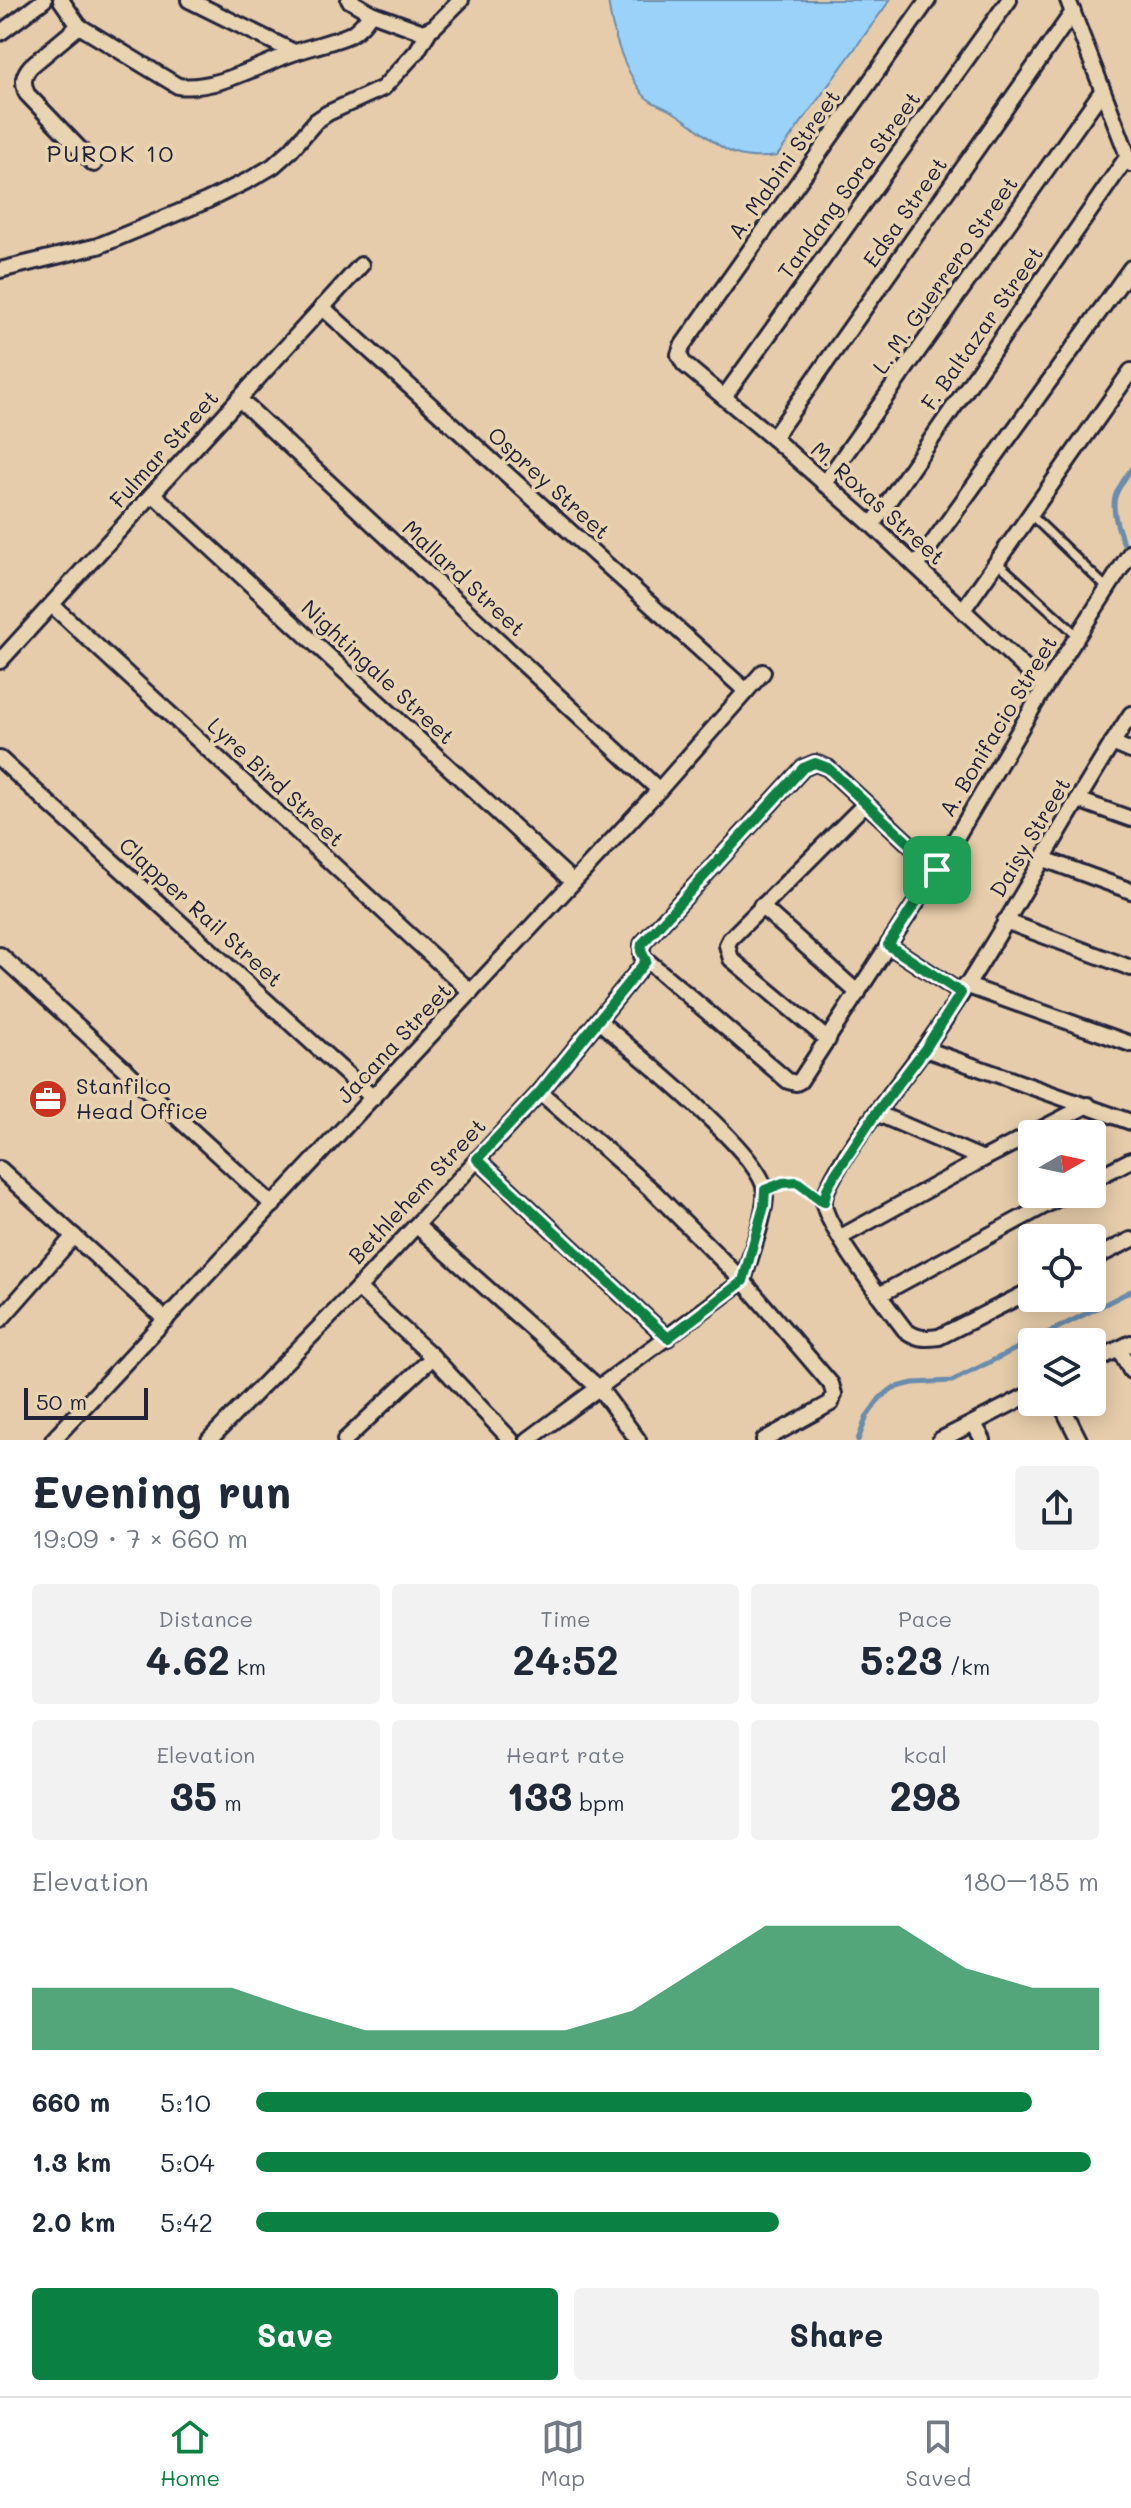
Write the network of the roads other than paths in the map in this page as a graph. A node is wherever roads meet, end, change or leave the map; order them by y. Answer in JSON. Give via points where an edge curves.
{"nodes":[{"id":1,"x":44,"y":0,"type":"edge"},
{"id":2,"x":61,"y":0,"type":"edge"},
{"id":3,"x":189,"y":0,"type":"edge"},
{"id":4,"x":349,"y":0,"type":"edge"},
{"id":5,"x":461,"y":0,"type":"edge"},
{"id":6,"x":928,"y":0,"type":"edge"},
{"id":7,"x":1009,"y":0,"type":"edge"},
{"id":8,"x":1070,"y":6,"type":"edge"},
{"id":9,"x":371,"y":13,"type":"junction"},
{"id":10,"x":79,"y":26,"type":"junction"},
{"id":11,"x":423,"y":32,"type":"junction"},
{"id":12,"x":0,"y":33,"type":"edge"},
{"id":13,"x":294,"y":52,"type":"junction"},
{"id":14,"x":1102,"y":91,"type":"junction"},
{"id":15,"x":1129,"y":160,"type":"edge"},
{"id":16,"x":94,"y":164,"type":"dead end"},
{"id":17,"x":361,"y":265,"type":"dead end"},
{"id":18,"x":1131,"y":268,"type":"edge"},
{"id":19,"x":0,"y":270,"type":"edge"},
{"id":20,"x":322,"y":307,"type":"junction"},
{"id":21,"x":679,"y":355,"type":"joint"},
{"id":22,"x":1131,"y":371,"type":"edge"},
{"id":23,"x":724,"y":397,"type":"junction"},
{"id":24,"x":239,"y":399,"type":"junction"},
{"id":25,"x":773,"y":438,"type":"junction"},
{"id":26,"x":824,"y":484,"type":"junction"},
{"id":27,"x":153,"y":494,"type":"junction"},
{"id":28,"x":1030,"y":514,"type":"junction"},
{"id":29,"x":872,"y":525,"type":"junction"},
{"id":30,"x":1131,"y":552,"type":"edge"},
{"id":31,"x":997,"y":562,"type":"junction"},
{"id":32,"x":916,"y":566,"type":"junction"},
{"id":33,"x":1108,"y":589,"type":"junction"},
{"id":34,"x":52,"y":605,"type":"junction"},
{"id":35,"x":963,"y":610,"type":"junction"},
{"id":36,"x":1078,"y":636,"type":"junction"},
{"id":37,"x":0,"y":661,"type":"edge"},
{"id":38,"x":763,"y":672,"type":"dead end"},
{"id":39,"x":1045,"y":687,"type":"junction"},
{"id":40,"x":746,"y":691,"type":"junction"},
{"id":41,"x":1131,"y":714,"type":"edge"},
{"id":42,"x":1112,"y":743,"type":"junction"},
{"id":43,"x":1131,"y":751,"type":"edge"},
{"id":44,"x":0,"y":759,"type":"edge"},
{"id":45,"x":659,"y":790,"type":"junction"},
{"id":46,"x":1078,"y":800,"type":"junction"},
{"id":47,"x":865,"y":804,"type":"junction"},
{"id":48,"x":1131,"y":819,"type":"edge"},
{"id":49,"x":1044,"y":859,"type":"junction"},
{"id":50,"x":937,"y":870,"type":"junction"},
{"id":51,"x":573,"y":882,"type":"junction"},
{"id":52,"x":1131,"y":891,"type":"edge"},
{"id":53,"x":761,"y":906,"type":"junction"},
{"id":54,"x":1005,"y":921,"type":"junction"},
{"id":55,"x":888,"y":945,"type":"junction"},
{"id":56,"x":0,"y":955,"type":"edge"},
{"id":57,"x":646,"y":961,"type":"junction"},
{"id":58,"x":1131,"y":968,"type":"edge"},
{"id":59,"x":963,"y":989,"type":"junction"},
{"id":60,"x":471,"y":992,"type":"junction"},
{"id":61,"x":858,"y":993,"type":"junction"},
{"id":62,"x":598,"y":1020,"type":"junction"},
{"id":63,"x":828,"y":1040,"type":"junction"},
{"id":64,"x":1131,"y":1044,"type":"edge"},
{"id":65,"x":925,"y":1049,"type":"junction"},
{"id":66,"x":540,"y":1092,"type":"junction"},
{"id":67,"x":373,"y":1098,"type":"junction"},
{"id":68,"x":1088,"y":1105,"type":"junction"},
{"id":69,"x":876,"y":1113,"type":"junction"},
{"id":70,"x":1131,"y":1122,"type":"edge"},
{"id":71,"x":477,"y":1159,"type":"junction"},
{"id":72,"x":983,"y":1159,"type":"junction"},
{"id":73,"x":1131,"y":1160,"type":"edge"},
{"id":74,"x":0,"y":1169,"type":"edge"},
{"id":75,"x":1106,"y":1173,"type":"edge"},
{"id":76,"x":273,"y":1205,"type":"junction"},
{"id":77,"x":1040,"y":1208,"type":"edge"},
{"id":78,"x":417,"y":1226,"type":"junction"},
{"id":79,"x":836,"y":1232,"type":"junction"},
{"id":80,"x":74,"y":1236,"type":"junction"},
{"id":81,"x":1131,"y":1240,"type":"edge"},
{"id":82,"x":1106,"y":1252,"type":"edge"},
{"id":83,"x":743,"y":1281,"type":"junction"},
{"id":84,"x":358,"y":1288,"type":"junction"},
{"id":85,"x":879,"y":1295,"type":"junction"},
{"id":86,"x":1018,"y":1297,"type":"edge"},
{"id":87,"x":0,"y":1320,"type":"edge"},
{"id":88,"x":166,"y":1320,"type":"junction"},
{"id":89,"x":668,"y":1338,"type":"junction"},
{"id":90,"x":1125,"y":1346,"type":"edge"},
{"id":91,"x":1106,"y":1355,"type":"edge"},
{"id":92,"x":433,"y":1357,"type":"junction"},
{"id":93,"x":1131,"y":1371,"type":"edge"},
{"id":94,"x":600,"y":1389,"type":"junction"},
{"id":95,"x":1018,"y":1400,"type":"edge"},
{"id":96,"x":1067,"y":1416,"type":"edge"},
{"id":97,"x":974,"y":1424,"type":"junction"},
{"id":98,"x":53,"y":1440,"type":"edge"},
{"id":99,"x":209,"y":1440,"type":"edge"},
{"id":100,"x":345,"y":1440,"type":"edge"},
{"id":101,"x":511,"y":1440,"type":"edge"},
{"id":102,"x":528,"y":1440,"type":"edge"},
{"id":103,"x":638,"y":1440,"type":"edge"},
{"id":104,"x":764,"y":1440,"type":"edge"},
{"id":105,"x":940,"y":1440,"type":"edge"},
{"id":106,"x":983,"y":1440,"type":"edge"},
{"id":107,"x":1079,"y":1440,"type":"edge"}],
"edges":[{"from":1,"to":12,"type":"street"},
{"from":2,"to":10,"type":"street"},
{"from":3,"to":13,"type":"street"},
{"from":4,"to":9,"type":"street"},
{"from":5,"to":11,"type":"street"},
{"from":6,"to":21,"type":"street","name":"A. Mabini Street"},
{"from":7,"to":23,"type":"street","name":"Tandang Sora Street"},
{"from":8,"to":14,"type":"street"},
{"from":8,"to":25,"type":"street","name":"Edsa Street"},
{"from":9,"to":11,"type":"street"},
{"from":9,"to":13,"type":"street","via":[[348,35]]},
{"from":10,"to":13,"type":"street","via":[[178,86],[211,84]]},
{"from":10,"to":16,"type":"street","via":[[31,66],[23,85]]},
{"from":11,"to":19,"type":"street","via":[[417,51],[383,88],[316,121],[291,150],[251,179],[98,246]]},
{"from":14,"to":15,"type":"street"},
{"from":14,"to":26,"type":"street","name":"L. M. Guerrero Street"},
{"from":15,"to":29,"type":"street","name":"F. Baltazar Street"},
{"from":17,"to":20,"type":"street","name":"Fulmar Street"},
{"from":18,"to":32,"type":"street"},
{"from":20,"to":24,"type":"street","name":"Fulmar Street"},
{"from":20,"to":40,"type":"street","name":"Osprey Street"},
{"from":21,"to":23,"type":"street","name":"M. Roxas Street"},
{"from":22,"to":28,"type":"street"},
{"from":23,"to":25,"type":"street","name":"M. Roxas Street"},
{"from":24,"to":27,"type":"street","name":"Fulmar Street"},
{"from":24,"to":45,"type":"street","name":"Mallard Street"},
{"from":25,"to":26,"type":"street","name":"M. Roxas Street"},
{"from":26,"to":29,"type":"street","name":"M. Roxas Street"},
{"from":27,"to":34,"type":"street","name":"Fulmar Street"},
{"from":27,"to":51,"type":"street","name":"Nightingale Street"},
{"from":28,"to":31,"type":"street"},
{"from":28,"to":33,"type":"lane"},
{"from":29,"to":32,"type":"street","name":"M. Roxas Street"},
{"from":30,"to":33,"type":"street","name":"A. Bonifacio Street"},
{"from":31,"to":35,"type":"street"},
{"from":31,"to":36,"type":"lane"},
{"from":32,"to":35,"type":"street","name":"M. Roxas Street"},
{"from":33,"to":36,"type":"street","name":"A. Bonifacio Street"},
{"from":34,"to":37,"type":"street","name":"Fulmar Street"},
{"from":34,"to":60,"type":"street","name":"Lyre Bird Street"},
{"from":35,"to":39,"type":"street","name":"M. Roxas Street"},
{"from":36,"to":39,"type":"street","name":"A. Bonifacio Street"},
{"from":38,"to":40,"type":"street","name":"Jacana Street"},
{"from":39,"to":50,"type":"street","name":"A. Bonifacio Street"},
{"from":40,"to":45,"type":"street","name":"Jacana Street"},
{"from":41,"to":42,"type":"street","name":"Daisy Street"},
{"from":42,"to":43,"type":"street"},
{"from":42,"to":46,"type":"street","name":"Daisy Street"},
{"from":44,"to":67,"type":"street","name":"Clapper Rail Street"},
{"from":45,"to":51,"type":"street","name":"Jacana Street"},
{"from":46,"to":48,"type":"street"},
{"from":46,"to":49,"type":"street","name":"Daisy Street"},
{"from":47,"to":50,"type":"street"},
{"from":47,"to":53,"type":"street"},
{"from":47,"to":57,"type":"street","via":[[828,768],[815,763],[803,768],[642,944]]},
{"from":49,"to":52,"type":"street"},
{"from":49,"to":54,"type":"street","name":"Daisy Street"},
{"from":50,"to":55,"type":"street","name":"A. Bonifacio Street"},
{"from":51,"to":60,"type":"street","name":"Jacana Street"},
{"from":53,"to":61,"type":"street"},
{"from":53,"to":63,"type":"street","via":[[730,939],[728,955]]},
{"from":54,"to":58,"type":"street"},
{"from":54,"to":59,"type":"street","name":"Daisy Street"},
{"from":55,"to":59,"type":"street"},
{"from":55,"to":61,"type":"street","name":"A. Bonifacio Street"},
{"from":56,"to":76,"type":"street"},
{"from":57,"to":62,"type":"street","name":"Bethlehem Street"},
{"from":57,"to":63,"type":"street","name":"A. Bonifacio Street","via":[[788,1081],[796,1083],[804,1076]]},
{"from":59,"to":64,"type":"street"},
{"from":59,"to":65,"type":"street","name":"Daisy Street"},
{"from":60,"to":67,"type":"street","name":"Jacana Street"},
{"from":61,"to":63,"type":"street","name":"A. Bonifacio Street"},
{"from":62,"to":66,"type":"street","name":"Bethlehem Street"},
{"from":62,"to":83,"type":"street","via":[[739,1147],[759,1172],[764,1206]]},
{"from":65,"to":68,"type":"street"},
{"from":65,"to":69,"type":"street","name":"Daisy Street"},
{"from":66,"to":71,"type":"street","name":"Bethlehem Street"},
{"from":66,"to":83,"type":"street","via":[[654,1192]]},
{"from":67,"to":76,"type":"street","name":"Jacana Street"},
{"from":68,"to":70,"type":"street"},
{"from":68,"to":72,"type":"street"},
{"from":69,"to":72,"type":"street"},
{"from":69,"to":79,"type":"street","name":"Daisy Street","via":[[827,1189],[824,1202]]},
{"from":71,"to":78,"type":"street","name":"Bethlehem Street"},
{"from":71,"to":89,"type":"street"},
{"from":72,"to":79,"type":"street"},
{"from":73,"to":75,"type":"street"},
{"from":74,"to":80,"type":"street"},
{"from":76,"to":88,"type":"street","name":"Jacana Street"},
{"from":77,"to":85,"type":"street"},
{"from":78,"to":84,"type":"street","name":"Bethlehem Street"},
{"from":78,"to":94,"type":"street"},
{"from":79,"to":85,"type":"street"},
{"from":80,"to":87,"type":"street"},
{"from":80,"to":88,"type":"street"},
{"from":81,"to":82,"type":"street"},
{"from":83,"to":89,"type":"street"},
{"from":83,"to":104,"type":"street","via":[[834,1394],[824,1409]]},
{"from":84,"to":92,"type":"street"},
{"from":84,"to":99,"type":"street","name":"Bethlehem Street"},
{"from":85,"to":86,"type":"street","via":[[905,1330],[925,1339]]},
{"from":88,"to":98,"type":"street","name":"Jacana Street"},
{"from":89,"to":94,"type":"street"},
{"from":90,"to":91,"type":"street"},
{"from":90,"to":93,"type":"street"},
{"from":92,"to":100,"type":"street"},
{"from":92,"to":101,"type":"street"},
{"from":94,"to":102,"type":"street"},
{"from":94,"to":103,"type":"street"},
{"from":95,"to":97,"type":"street"},
{"from":96,"to":107,"type":"street"},
{"from":97,"to":105,"type":"street"},
{"from":97,"to":106,"type":"street"}]}
